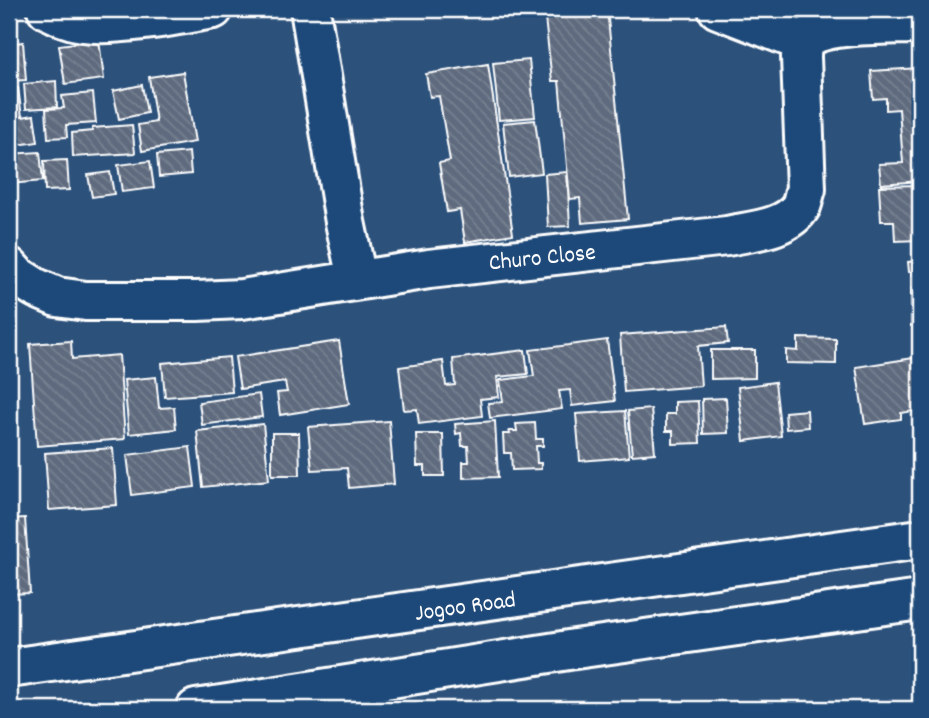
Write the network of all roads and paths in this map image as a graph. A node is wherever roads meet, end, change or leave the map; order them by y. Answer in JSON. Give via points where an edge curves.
{"nodes":[{"id":1,"x":47,"y":9,"type":"edge"},
{"id":2,"x":213,"y":9,"type":"edge"},
{"id":3,"x":310,"y":9,"type":"edge"},
{"id":4,"x":718,"y":9,"type":"edge"},
{"id":5,"x":911,"y":24,"type":"dead end"},
{"id":6,"x":803,"y":42,"type":"junction"},
{"id":7,"x":9,"y":267,"type":"edge"},
{"id":8,"x":358,"y":279,"type":"junction"},
{"id":9,"x":920,"y":539,"type":"edge"},
{"id":10,"x":920,"y":600,"type":"edge"},
{"id":11,"x":9,"y":668,"type":"edge"},
{"id":12,"x":196,"y":709,"type":"edge"}],
"edges":[{"from":1,"to":2,"type":"main road","via":[[85,22]]},
{"from":3,"to":8,"type":"main road"},
{"from":4,"to":6,"type":"main road"},
{"from":5,"to":6,"type":"main road","via":[[827,30]]},
{"from":6,"to":8,"type":"main road","name":"Churo Close","via":[[806,189],[801,206],[789,219],[727,236]]},
{"from":7,"to":8,"type":"main road","name":"Churo Close","via":[[36,288],[86,301],[242,299]]},
{"from":9,"to":11,"type":"main road","name":"Jogoo Road"},
{"from":10,"to":12,"type":"main road"}]}
